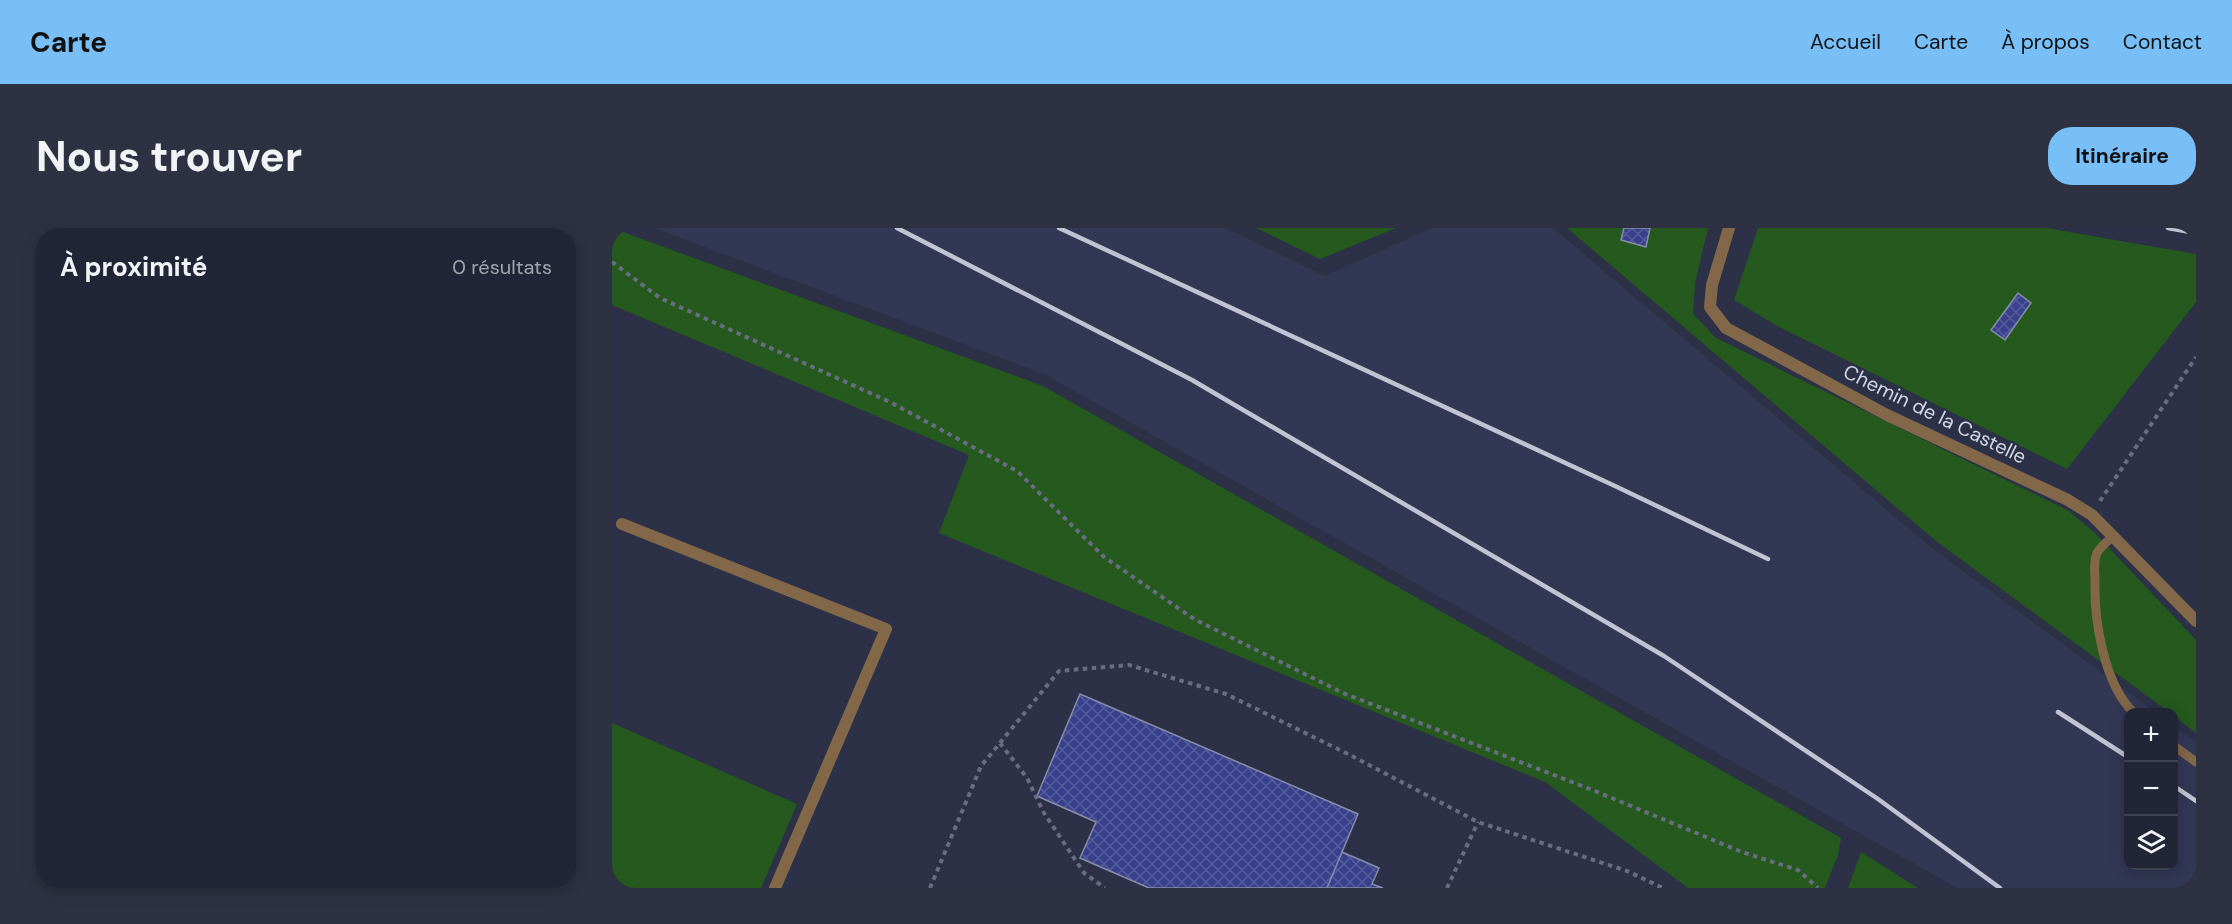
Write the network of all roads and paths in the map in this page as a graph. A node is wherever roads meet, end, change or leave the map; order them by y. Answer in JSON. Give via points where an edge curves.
{"nodes":[{"id":1,"x":1729,"y":228,"type":"edge"},
{"id":2,"x":612,"y":262,"type":"edge"},
{"id":3,"x":2196,"y":357,"type":"edge"},
{"id":4,"x":2092,"y":514,"type":"junction"},
{"id":5,"x":622,"y":524,"type":"dead end"},
{"id":6,"x":2113,"y":536,"type":"junction"},
{"id":7,"x":2196,"y":621,"type":"edge"},
{"id":8,"x":2129,"y":708,"type":"edge"},
{"id":9,"x":1000,"y":744,"type":"junction"},
{"id":10,"x":2178,"y":749,"type":"edge"},
{"id":11,"x":2196,"y":762,"type":"edge"},
{"id":12,"x":1478,"y":822,"type":"junction"},
{"id":13,"x":776,"y":888,"type":"edge"},
{"id":14,"x":930,"y":888,"type":"edge"},
{"id":15,"x":1105,"y":888,"type":"edge"},
{"id":16,"x":1447,"y":888,"type":"edge"},
{"id":17,"x":1663,"y":888,"type":"edge"},
{"id":18,"x":1818,"y":888,"type":"edge"}],
"edges":[{"from":1,"to":4,"type":"street","name":"Chemin de la Castelle","via":[[1712,285],[1710,307],[1726,328],[1887,415]]},
{"from":2,"to":18,"type":"path","via":[[660,298],[890,402],[1017,471],[1104,557],[1194,619],[1343,693],[1742,852],[1798,870]]},
{"from":3,"to":4,"type":"path"},
{"from":4,"to":6,"type":"street","name":"Chemin de la Castelle"},
{"from":5,"to":13,"type":"street","via":[[886,629]]},
{"from":6,"to":7,"type":"street","name":"Chemin de la Castelle"},
{"from":6,"to":8,"type":"lane","via":[[2098,551],[2095,561],[2095,599],[2103,650]]},
{"from":9,"to":12,"type":"path","via":[[1059,671],[1129,665],[1226,694]]},
{"from":9,"to":14,"type":"path","via":[[981,766]]},
{"from":9,"to":15,"type":"path","via":[[1027,778],[1044,813],[1084,873]]},
{"from":10,"to":11,"type":"lane"},
{"from":12,"to":16,"type":"path"},
{"from":12,"to":17,"type":"path","via":[[1627,871]]}]}
